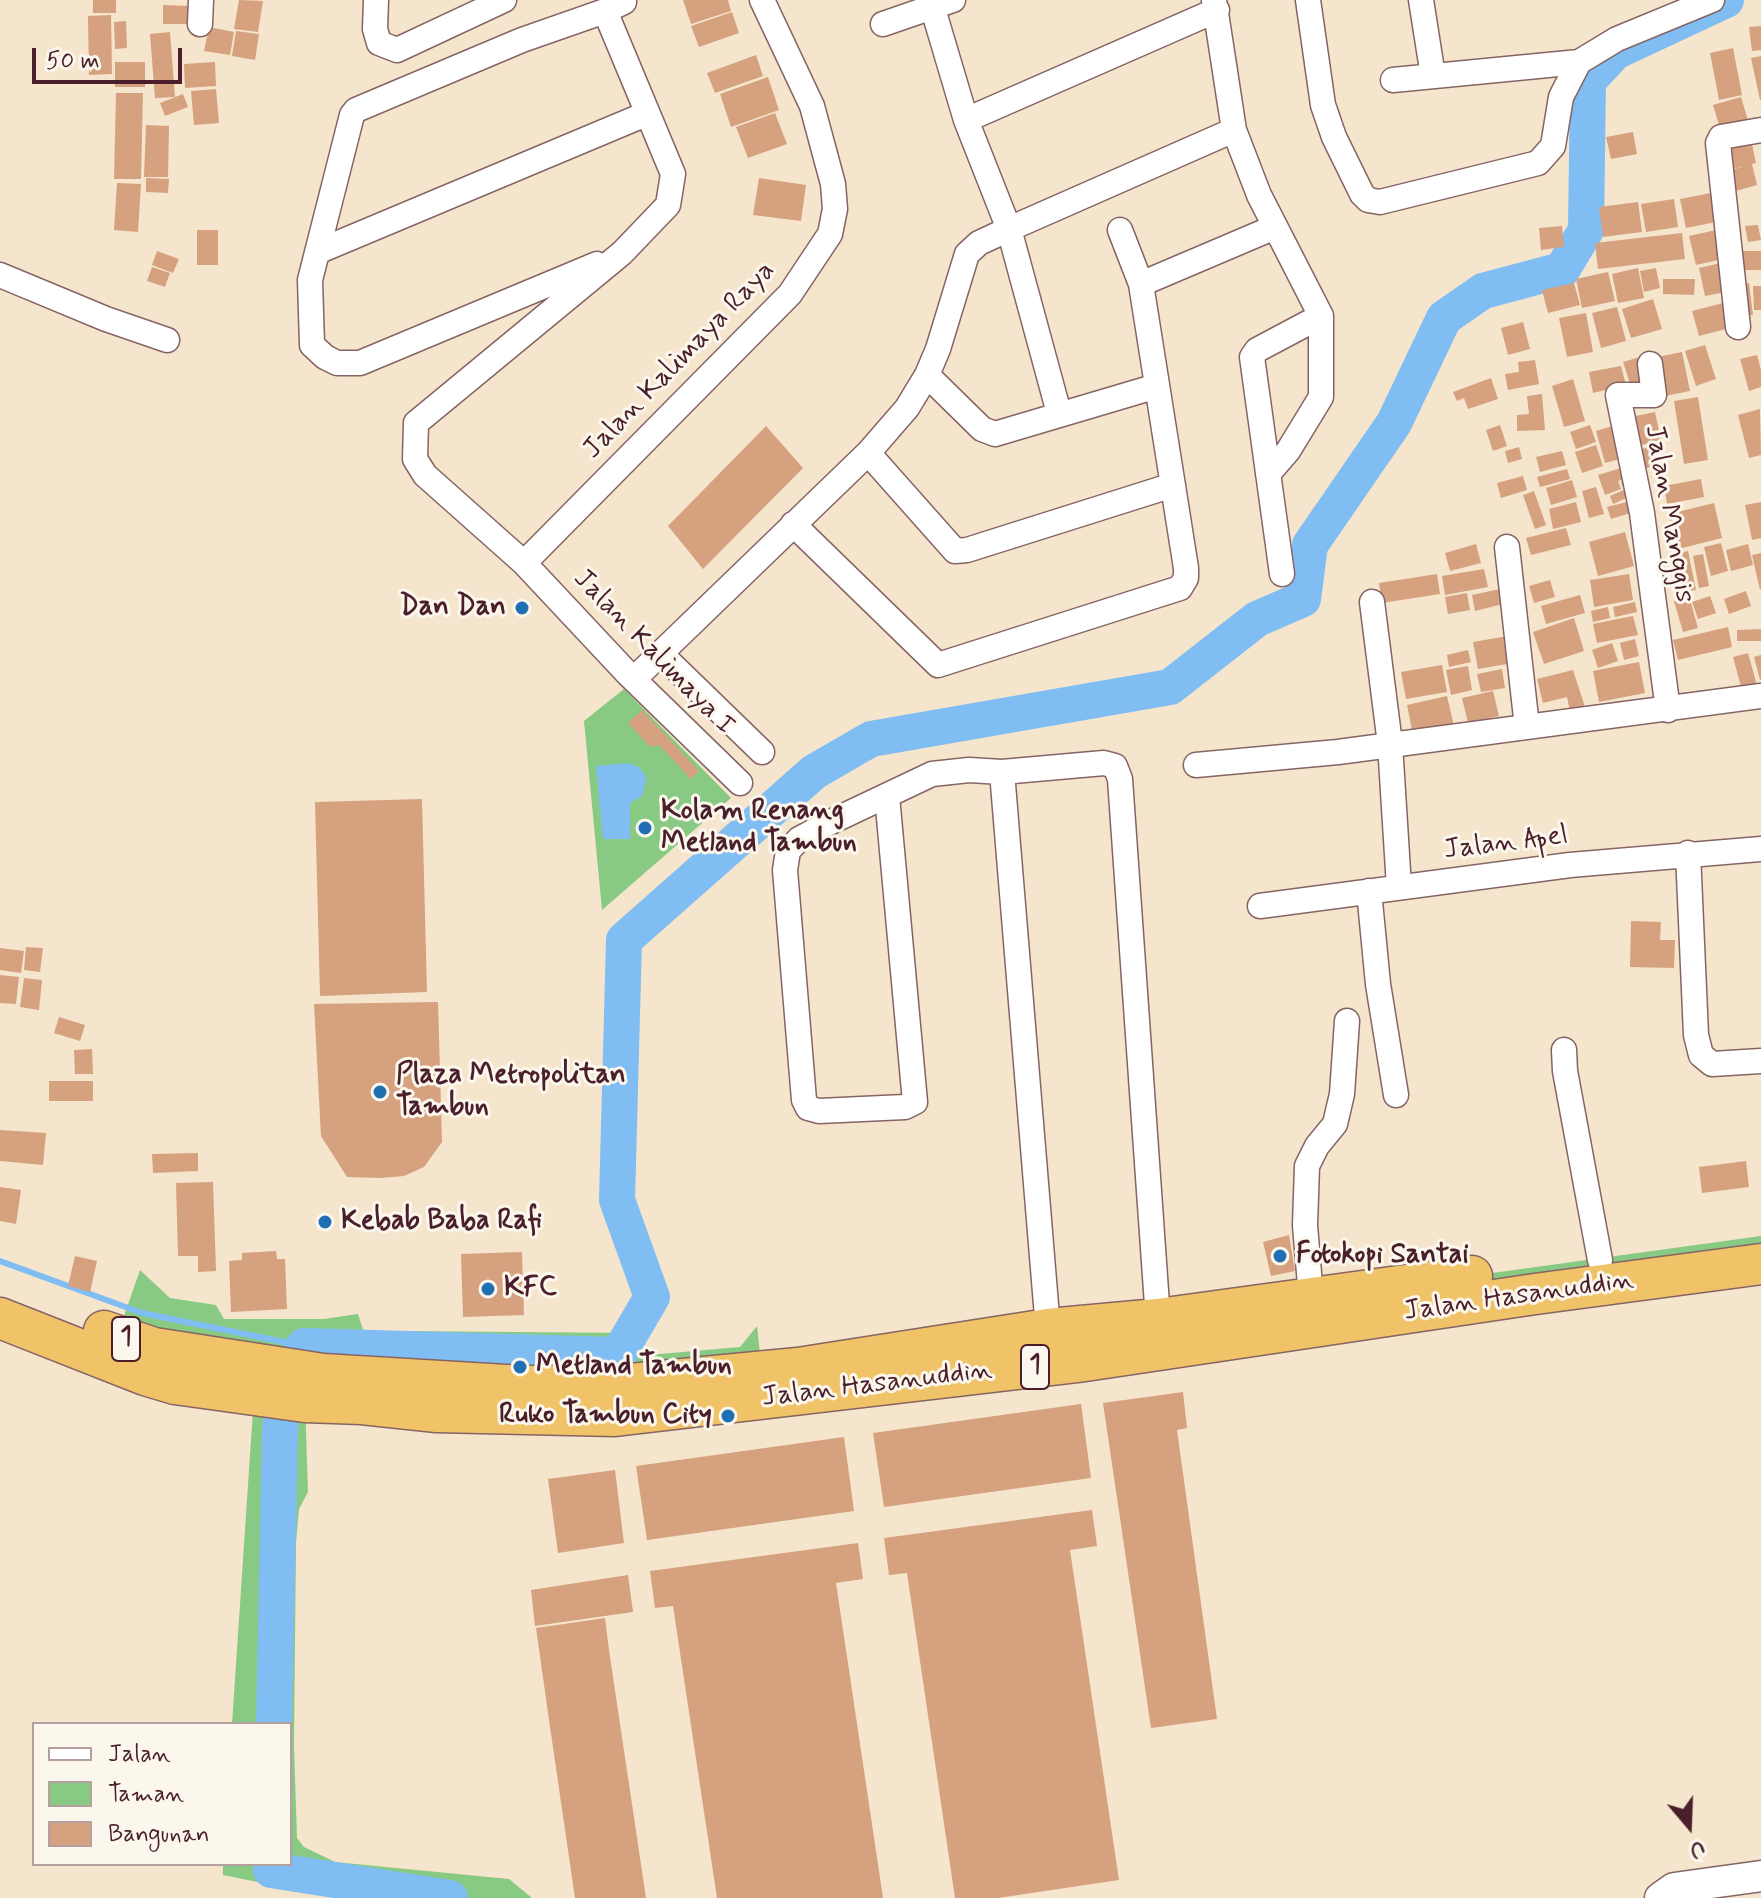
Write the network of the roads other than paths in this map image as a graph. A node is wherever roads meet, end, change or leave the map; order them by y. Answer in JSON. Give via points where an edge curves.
{"nodes":[{"id":1,"x":376,"y":0,"type":"edge"},
{"id":2,"x":504,"y":0,"type":"edge"},
{"id":3,"x":762,"y":0,"type":"edge"},
{"id":4,"x":1308,"y":0,"type":"edge"},
{"id":5,"x":1421,"y":0,"type":"edge"},
{"id":6,"x":1712,"y":0,"type":"edge"},
{"id":7,"x":620,"y":3,"type":"edge"},
{"id":8,"x":943,"y":4,"type":"edge"},
{"id":9,"x":1216,"y":5,"type":"edge"},
{"id":10,"x":883,"y":24,"type":"dead end"},
{"id":11,"x":1579,"y":62,"type":"junction"},
{"id":12,"x":1433,"y":76,"type":"junction"},
{"id":13,"x":1393,"y":80,"type":"dead end"},
{"id":14,"x":646,"y":114,"type":"junction"},
{"id":15,"x":966,"y":120,"type":"junction"},
{"id":16,"x":1234,"y":130,"type":"junction"},
{"id":17,"x":1761,"y":130,"type":"edge"},
{"id":18,"x":1275,"y":227,"type":"junction"},
{"id":19,"x":1009,"y":229,"type":"junction"},
{"id":20,"x":1120,"y":230,"type":"dead end"},
{"id":21,"x":317,"y":252,"type":"junction"},
{"id":22,"x":622,"y":253,"type":"junction"},
{"id":23,"x":0,"y":275,"type":"edge"},
{"id":24,"x":1141,"y":284,"type":"junction"},
{"id":25,"x":1321,"y":316,"type":"junction"},
{"id":26,"x":1738,"y":327,"type":"dead end"},
{"id":27,"x":167,"y":340,"type":"dead end"},
{"id":28,"x":1650,"y":364,"type":"dead end"},
{"id":29,"x":927,"y":375,"type":"junction"},
{"id":30,"x":1157,"y":386,"type":"junction"},
{"id":31,"x":1059,"y":413,"type":"junction"},
{"id":32,"x":868,"y":453,"type":"junction"},
{"id":33,"x":1268,"y":474,"type":"junction"},
{"id":34,"x":1173,"y":485,"type":"junction"},
{"id":35,"x":793,"y":524,"type":"junction"},
{"id":36,"x":1507,"y":547,"type":"dead end"},
{"id":37,"x":524,"y":563,"type":"junction"},
{"id":38,"x":1282,"y":574,"type":"dead end"},
{"id":39,"x":1372,"y":602,"type":"dead end"},
{"id":40,"x":661,"y":654,"type":"junction"},
{"id":41,"x":634,"y":679,"type":"junction"},
{"id":42,"x":1761,"y":696,"type":"edge"},
{"id":43,"x":1668,"y":710,"type":"junction"},
{"id":44,"x":1527,"y":727,"type":"junction"},
{"id":45,"x":1390,"y":744,"type":"junction"},
{"id":46,"x":762,"y":752,"type":"dead end"},
{"id":47,"x":1196,"y":765,"type":"dead end"},
{"id":48,"x":1002,"y":772,"type":"junction"},
{"id":49,"x":740,"y":783,"type":"dead end"},
{"id":50,"x":887,"y":796,"type":"junction"},
{"id":51,"x":1761,"y":849,"type":"edge"},
{"id":52,"x":1688,"y":853,"type":"junction"},
{"id":53,"x":1399,"y":887,"type":"junction"},
{"id":54,"x":1369,"y":891,"type":"junction"},
{"id":55,"x":1260,"y":906,"type":"dead end"},
{"id":56,"x":1347,"y":1021,"type":"dead end"},
{"id":57,"x":1564,"y":1050,"type":"dead end"},
{"id":58,"x":1761,"y":1061,"type":"edge"},
{"id":59,"x":1396,"y":1095,"type":"dead end"},
{"id":60,"x":1761,"y":1236,"type":"edge"},
{"id":61,"x":1600,"y":1260,"type":"junction"},
{"id":62,"x":1761,"y":1264,"type":"edge"},
{"id":63,"x":0,"y":1290,"type":"edge"},
{"id":64,"x":1311,"y":1297,"type":"junction"},
{"id":65,"x":0,"y":1318,"type":"edge"},
{"id":66,"x":1047,"y":1319,"type":"junction"},
{"id":67,"x":1158,"y":1319,"type":"junction"},
{"id":68,"x":256,"y":1380,"type":"junction"},
{"id":69,"x":314,"y":1388,"type":"junction"},
{"id":70,"x":1761,"y":1876,"type":"edge"},
{"id":71,"x":1660,"y":1898,"type":"edge"}],
"edges":[{"from":1,"to":2,"type":"street","via":[[379,43],[397,50]]},
{"from":3,"to":37,"type":"street","name":"Jalan Kalimaya Raya","via":[[812,106],[833,184],[830,234],[790,294]]},
{"from":4,"to":11,"type":"street","via":[[1323,105],[1368,200],[1380,202],[1538,163],[1553,146],[1561,97]]},
{"from":5,"to":12,"type":"street"},
{"from":6,"to":11,"type":"street","via":[[1617,39]]},
{"from":7,"to":14,"type":"street","name":"Jalan Kalimaya I"},
{"from":7,"to":21,"type":"street","via":[[356,110]]},
{"from":8,"to":10,"type":"street"},
{"from":8,"to":15,"type":"street"},
{"from":9,"to":15,"type":"street"},
{"from":9,"to":16,"type":"street"},
{"from":11,"to":12,"type":"street"},
{"from":12,"to":13,"type":"street"},
{"from":14,"to":21,"type":"street"},
{"from":14,"to":22,"type":"street","name":"Jalan Kalimaya I","via":[[673,174],[671,189],[668,205]]},
{"from":15,"to":19,"type":"street"},
{"from":16,"to":18,"type":"street"},
{"from":16,"to":19,"type":"street"},
{"from":17,"to":26,"type":"street","via":[[1721,137],[1718,143]]},
{"from":18,"to":24,"type":"street"},
{"from":18,"to":25,"type":"street"},
{"from":19,"to":29,"type":"street","via":[[967,254]]},
{"from":19,"to":31,"type":"street"},
{"from":20,"to":24,"type":"street"},
{"from":21,"to":22,"type":"street","via":[[310,280],[312,345],[337,363],[360,363]]},
{"from":22,"to":37,"type":"street","name":"Jalan Kalimaya I","via":[[416,423],[415,459],[425,475]]},
{"from":23,"to":27,"type":"street"},
{"from":24,"to":30,"type":"street"},
{"from":25,"to":33,"type":"street","via":[[1321,397]]},
{"from":25,"to":33,"type":"street","via":[[1252,357]]},
{"from":28,"to":43,"type":"street","name":"Jalan Manggis","via":[[1654,395],[1618,395],[1642,513]]},
{"from":29,"to":31,"type":"street","via":[[987,433]]},
{"from":29,"to":32,"type":"street"},
{"from":30,"to":31,"type":"street"},
{"from":30,"to":34,"type":"street"},
{"from":32,"to":34,"type":"street","via":[[955,551]]},
{"from":32,"to":35,"type":"street"},
{"from":33,"to":38,"type":"street"},
{"from":34,"to":35,"type":"street","via":[[1186,568],[1180,588],[944,665],[933,662]]},
{"from":35,"to":40,"type":"street"},
{"from":36,"to":44,"type":"street"},
{"from":37,"to":41,"type":"street","name":"Jalan Kalimaya I"},
{"from":39,"to":45,"type":"street"},
{"from":40,"to":41,"type":"street"},
{"from":40,"to":46,"type":"street"},
{"from":41,"to":49,"type":"street","name":"Jalan Kalimaya I"},
{"from":42,"to":43,"type":"street"},
{"from":43,"to":44,"type":"street"},
{"from":44,"to":45,"type":"street"},
{"from":45,"to":47,"type":"street"},
{"from":45,"to":53,"type":"street"},
{"from":48,"to":50,"type":"street","via":[[932,774]]},
{"from":48,"to":66,"type":"street"},
{"from":48,"to":67,"type":"street","via":[[1104,763],[1115,766],[1120,779]]},
{"from":50,"to":50,"type":"street","via":[[799,839],[788,851],[785,870],[804,1100],[808,1108],[819,1111],[905,1107],[915,1102]]},
{"from":51,"to":52,"type":"street","name":"Jalan Apel"},
{"from":52,"to":53,"type":"street","name":"Jalan Apel"},
{"from":52,"to":58,"type":"street","via":[[1701,1055],[1712,1064]]},
{"from":53,"to":54,"type":"street","name":"Jalan Apel"},
{"from":54,"to":55,"type":"street","name":"Jalan Apel"},
{"from":54,"to":59,"type":"street"},
{"from":56,"to":64,"type":"street","via":[[1335,1124],[1307,1166]]},
{"from":57,"to":61,"type":"street"},
{"from":60,"to":61,"type":"highway","name":"Jalan Hasanuddin","number":"1"},
{"from":61,"to":64,"type":"highway","name":"Jalan Hasanuddin","number":"1"},
{"from":62,"to":69,"type":"highway","name":"Jalan Hasanuddin","number":"1","via":[[1078,1362],[615,1416],[437,1412],[362,1404]]},
{"from":63,"to":68,"type":"highway","name":"Jalan Hasanuddin","number":"1"},
{"from":64,"to":67,"type":"highway","name":"Jalan Hasanuddin","number":"1"},
{"from":65,"to":68,"type":"highway","name":"Jalan Hasanuddin","number":"1","via":[[175,1384]]},
{"from":66,"to":67,"type":"highway","name":"Jalan Hasanuddin","number":"1"},
{"from":66,"to":69,"type":"highway","name":"Jalan Hasanuddin","number":"1","via":[[798,1368],[610,1386]]},
{"from":68,"to":69,"type":"highway","name":"Jalan Hasanuddin","number":"1"},
{"from":70,"to":71,"type":"street","via":[[1674,1888]]}]}
